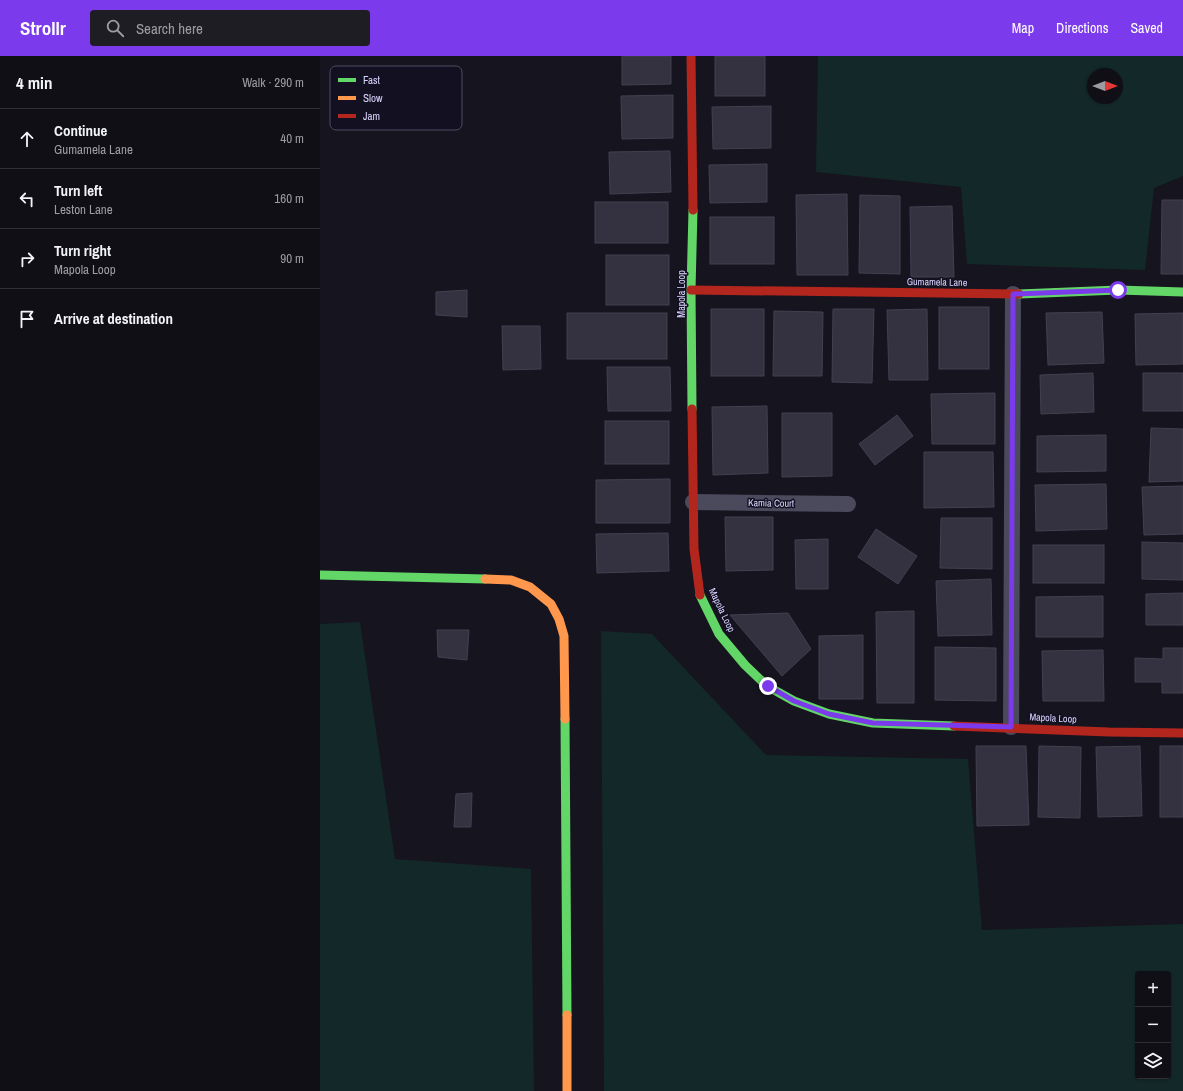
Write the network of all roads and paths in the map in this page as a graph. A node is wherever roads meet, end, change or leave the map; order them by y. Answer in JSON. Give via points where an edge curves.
{"nodes":[{"id":1,"x":691,"y":56,"type":"edge"},
{"id":2,"x":691,"y":290,"type":"junction"},
{"id":3,"x":1183,"y":292,"type":"edge"},
{"id":4,"x":1013,"y":294,"type":"junction"},
{"id":5,"x":693,"y":502,"type":"junction"},
{"id":6,"x":848,"y":504,"type":"dead end"},
{"id":7,"x":320,"y":576,"type":"edge"},
{"id":8,"x":1011,"y":727,"type":"junction"},
{"id":9,"x":1183,"y":732,"type":"edge"},
{"id":10,"x":567,"y":1091,"type":"edge"}],
"edges":[{"from":1,"to":2,"type":"street","name":"Mapola Loop"},
{"from":2,"to":4,"type":"street","name":"Gumamela Lane"},
{"from":2,"to":5,"type":"street","name":"Mapola Loop"},
{"from":3,"to":4,"type":"street","name":"Gumamela Lane","via":[[1118,290]]},
{"from":4,"to":8,"type":"street"},
{"from":5,"to":6,"type":"street","name":"Kamia Court"},
{"from":5,"to":8,"type":"street","name":"Mapola Loop","via":[[694,549],[700,595],[719,634],[745,665],[768,686],[794,701],[829,714],[873,723]]},
{"from":7,"to":10,"type":"street","via":[[511,580],[530,587],[551,604],[559,619],[564,636]]},
{"from":8,"to":9,"type":"street","name":"Mapola Loop","via":[[1110,732]]}]}
